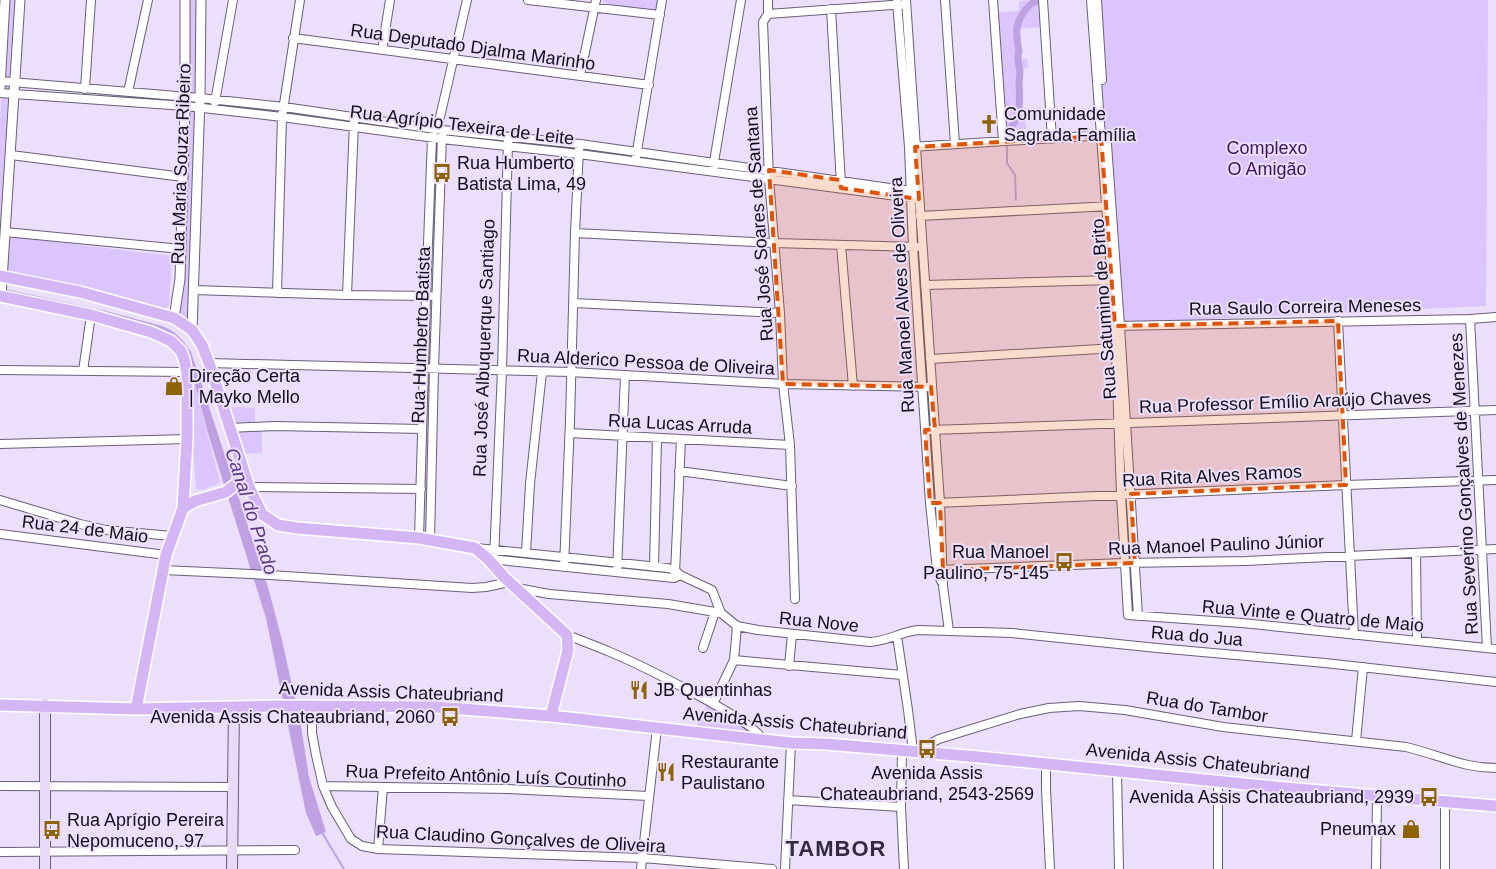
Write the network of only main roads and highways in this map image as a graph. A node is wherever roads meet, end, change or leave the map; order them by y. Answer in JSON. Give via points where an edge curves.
{"nodes":[{"id":1,"x":2,"y":277,"type":"edge"},
{"id":2,"x":1,"y":296,"type":"edge"},
{"id":3,"x":241,"y":473,"type":"junction"},
{"id":4,"x":182,"y":508,"type":"junction"},
{"id":5,"x":0,"y":705,"type":"edge"},
{"id":6,"x":45,"y":705,"type":"junction"},
{"id":7,"x":234,"y":707,"type":"junction"},
{"id":8,"x":136,"y":708,"type":"junction"},
{"id":9,"x":552,"y":716,"type":"junction"},
{"id":10,"x":1496,"y":806,"type":"edge"},
{"id":11,"x":45,"y":869,"type":"edge"},
{"id":12,"x":232,"y":869,"type":"edge"}],
"edges":[{"from":1,"to":3,"type":"main road","via":[[80,292],[174,318],[192,330],[209,363]]},
{"from":2,"to":4,"type":"main road","via":[[91,315],[151,332],[181,351],[187,372]]},
{"from":3,"to":4,"type":"main road","via":[[236,484],[226,492]]},
{"from":3,"to":9,"type":"main road","via":[[262,514],[278,524],[425,539],[475,548],[492,556],[513,585],[568,635],[568,650]]},
{"from":4,"to":8,"type":"main road","via":[[166,555]]},
{"from":5,"to":6,"type":"main road","name":"Avenida Assis Chateubriand"},
{"from":6,"to":8,"type":"main road","name":"Avenida Assis Chateubriand"},
{"from":6,"to":11,"type":"main road"},
{"from":7,"to":8,"type":"main road","name":"Avenida Assis Chateubriand"},
{"from":7,"to":9,"type":"main road","name":"Avenida Assis Chateubriand","via":[[436,707]]},
{"from":7,"to":12,"type":"main road"},
{"from":9,"to":10,"type":"main road","name":"Avenida Assis Chateubriand","via":[[791,743],[1046,763]]}]}
